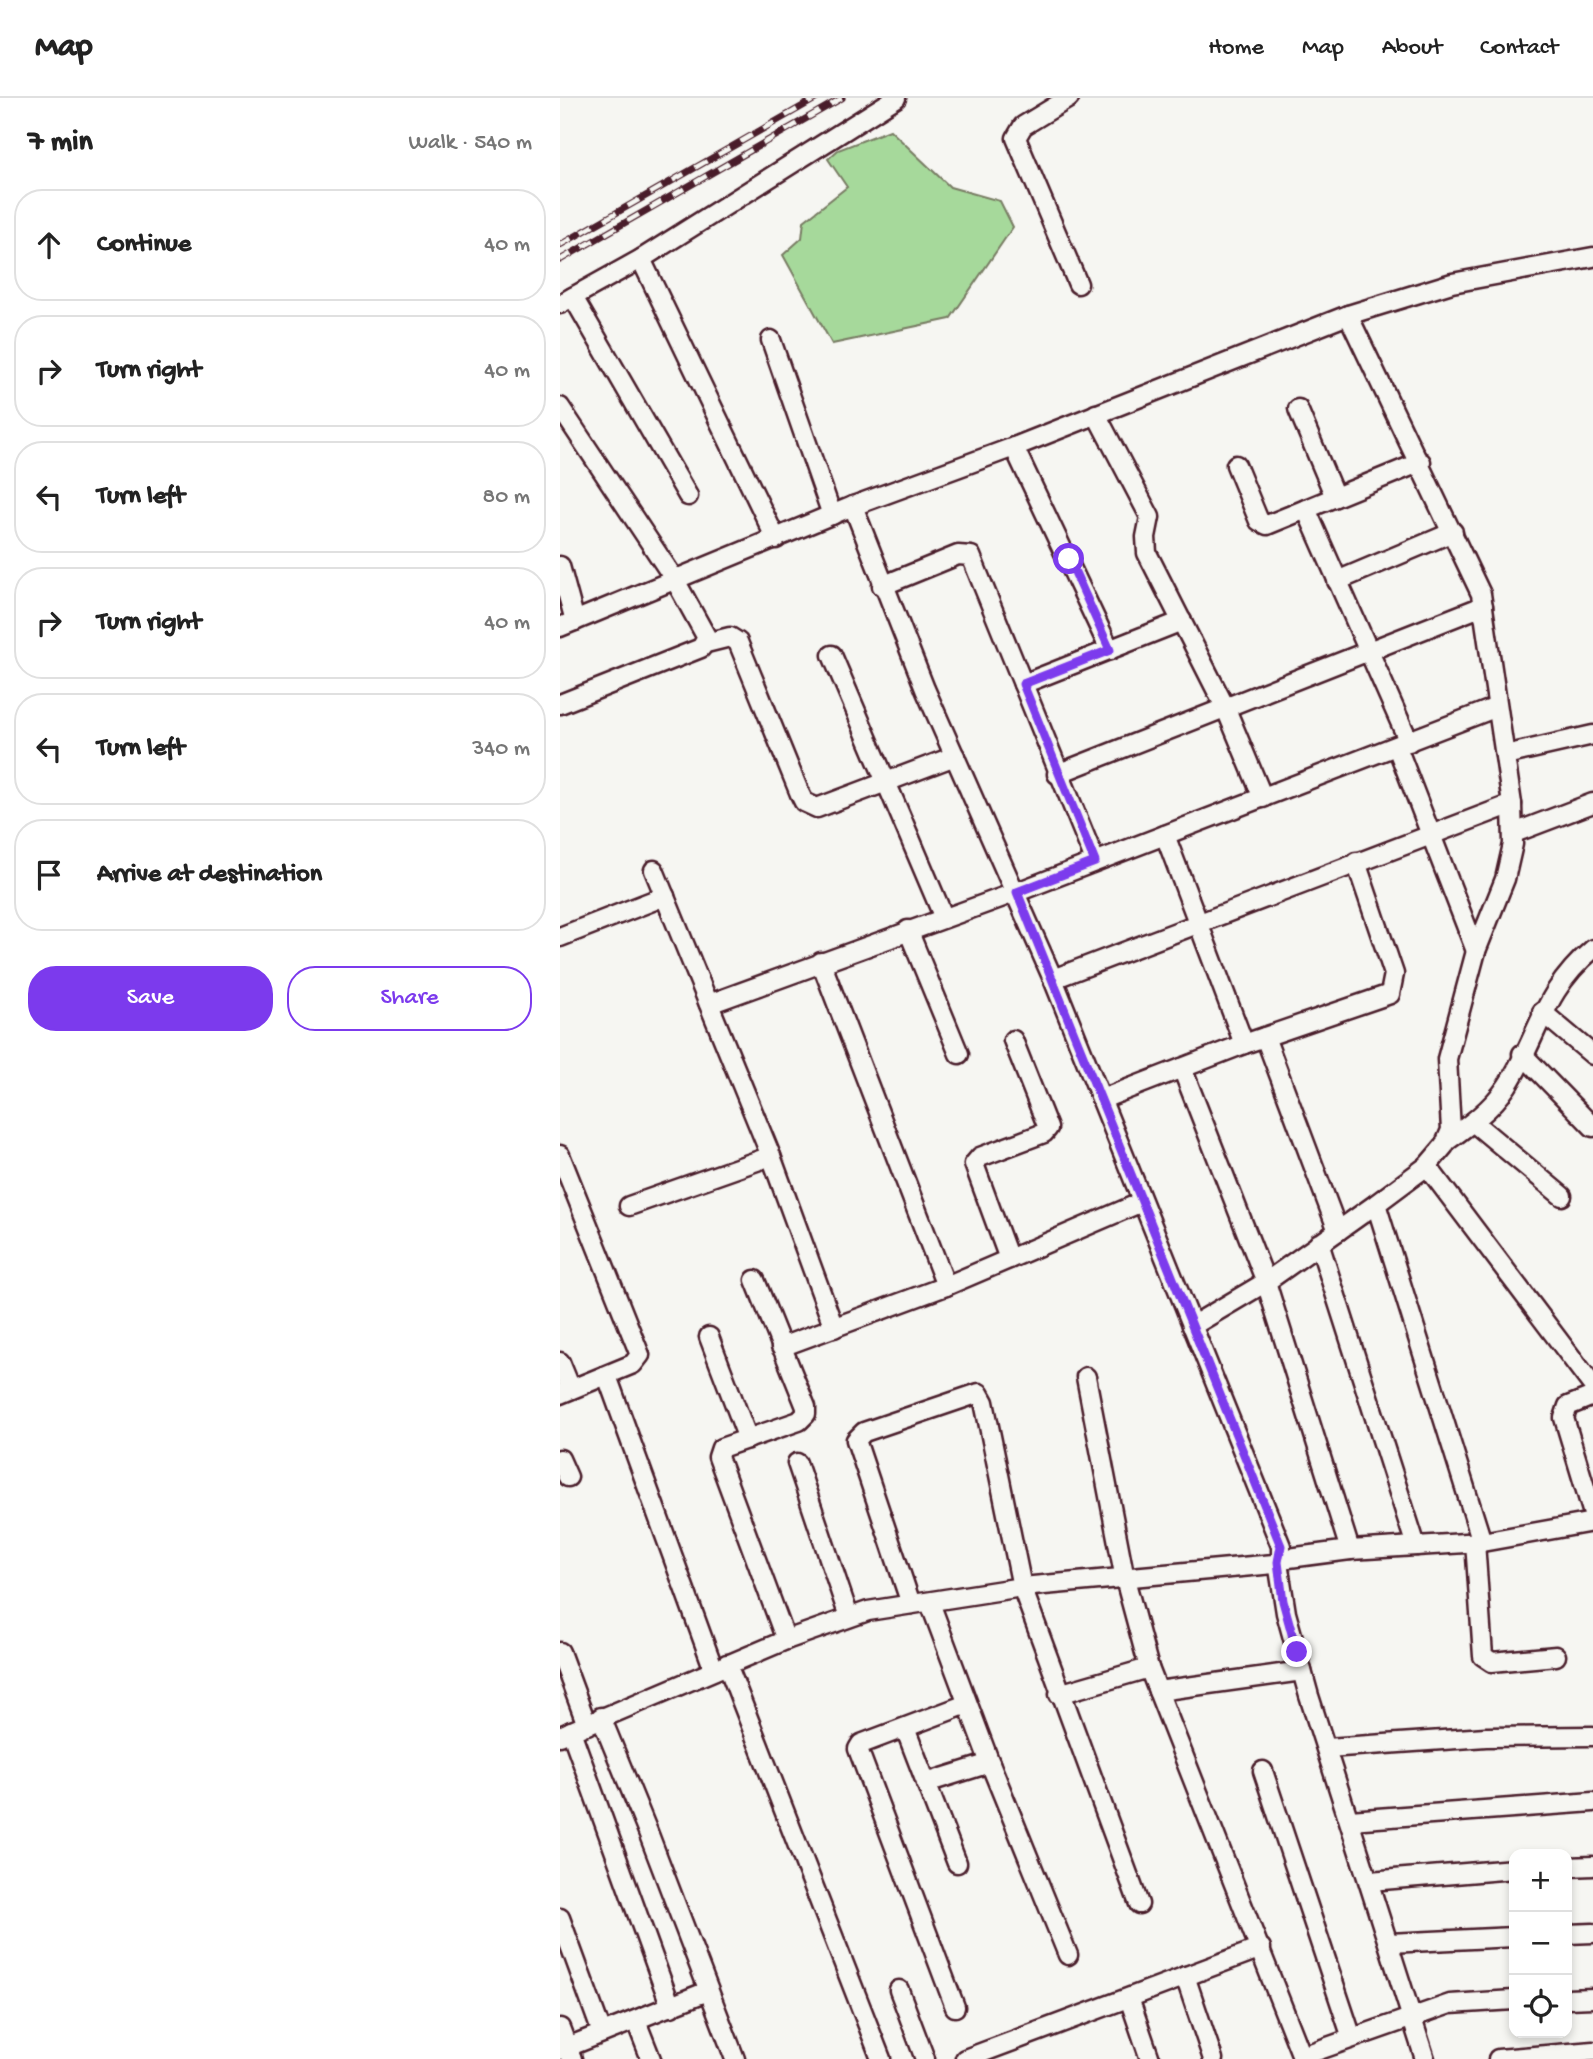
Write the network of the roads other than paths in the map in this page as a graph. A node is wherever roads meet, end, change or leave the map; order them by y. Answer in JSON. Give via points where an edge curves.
{"nodes":[{"id":1,"x":896,"y":98,"type":"edge"},
{"id":2,"x":1069,"y":98,"type":"edge"},
{"id":3,"x":1593,"y":257,"type":"edge"},
{"id":4,"x":641,"y":259,"type":"junction"},
{"id":5,"x":1078,"y":284,"type":"dead end"},
{"id":6,"x":566,"y":300,"type":"edge"},
{"id":7,"x":1348,"y":315,"type":"junction"},
{"id":8,"x":771,"y":340,"type":"dead end"},
{"id":9,"x":560,"y":407,"type":"edge"},
{"id":10,"x":1298,"y":409,"type":"dead end"},
{"id":11,"x":1097,"y":414,"type":"junction"},
{"id":12,"x":1014,"y":447,"type":"junction"},
{"id":13,"x":1421,"y":462,"type":"junction"},
{"id":14,"x":1236,"y":465,"type":"dead end"},
{"id":15,"x":688,"y":496,"type":"dead end"},
{"id":16,"x":1335,"y":497,"type":"junction"},
{"id":17,"x":853,"y":506,"type":"junction"},
{"id":18,"x":1306,"y":509,"type":"junction"},
{"id":19,"x":832,"y":515,"type":"junction"},
{"id":20,"x":1453,"y":532,"type":"junction"},
{"id":21,"x":776,"y":539,"type":"junction"},
{"id":22,"x":560,"y":566,"type":"edge"},
{"id":23,"x":675,"y":580,"type":"junction"},
{"id":24,"x":1337,"y":581,"type":"junction"},
{"id":25,"x":882,"y":586,"type":"junction"},
{"id":26,"x":1483,"y":606,"type":"junction"},
{"id":27,"x":1182,"y":621,"type":"junction"},
{"id":28,"x":568,"y":624,"type":"edge"},
{"id":29,"x":706,"y":643,"type":"junction"},
{"id":30,"x":1110,"y":650,"type":"junction"},
{"id":31,"x":1369,"y":651,"type":"junction"},
{"id":32,"x":832,"y":655,"type":"dead end"},
{"id":33,"x":1023,"y":684,"type":"junction"},
{"id":34,"x":560,"y":704,"type":"edge"},
{"id":35,"x":1496,"y":707,"type":"junction"},
{"id":36,"x":1226,"y":709,"type":"junction"},
{"id":37,"x":1593,"y":735,"type":"edge"},
{"id":38,"x":1403,"y":744,"type":"junction"},
{"id":39,"x":1505,"y":755,"type":"junction"},
{"id":40,"x":956,"y":757,"type":"junction"},
{"id":41,"x":1057,"y":775,"type":"junction"},
{"id":42,"x":888,"y":783,"type":"junction"},
{"id":43,"x":1262,"y":798,"type":"junction"},
{"id":44,"x":1593,"y":803,"type":"edge"},
{"id":45,"x":1512,"y":804,"type":"junction"},
{"id":46,"x":1514,"y":833,"type":"junction"},
{"id":47,"x":1431,"y":834,"type":"junction"},
{"id":48,"x":1165,"y":835,"type":"junction"},
{"id":49,"x":1095,"y":862,"type":"junction"},
{"id":50,"x":1356,"y":862,"type":"junction"},
{"id":51,"x":654,"y":870,"type":"dead end"},
{"id":52,"x":1017,"y":892,"type":"junction"},
{"id":53,"x":665,"y":896,"type":"junction"},
{"id":54,"x":944,"y":918,"type":"junction"},
{"id":55,"x":1199,"y":923,"type":"junction"},
{"id":56,"x":908,"y":930,"type":"junction"},
{"id":57,"x":560,"y":937,"type":"edge"},
{"id":58,"x":1593,"y":949,"type":"edge"},
{"id":59,"x":1476,"y":951,"type":"junction"},
{"id":60,"x":821,"y":962,"type":"junction"},
{"id":61,"x":1053,"y":979,"type":"junction"},
{"id":62,"x":709,"y":1004,"type":"junction"},
{"id":63,"x":1542,"y":1012,"type":"junction"},
{"id":64,"x":1265,"y":1037,"type":"junction"},
{"id":65,"x":1013,"y":1040,"type":"dead end"},
{"id":66,"x":1244,"y":1044,"type":"junction"},
{"id":67,"x":959,"y":1054,"type":"dead end"},
{"id":68,"x":1522,"y":1054,"type":"junction"},
{"id":69,"x":1593,"y":1055,"type":"edge"},
{"id":70,"x":1182,"y":1068,"type":"junction"},
{"id":71,"x":1102,"y":1099,"type":"junction"},
{"id":72,"x":1473,"y":1122,"type":"junction"},
{"id":73,"x":1593,"y":1127,"type":"edge"},
{"id":74,"x":1447,"y":1141,"type":"junction"},
{"id":75,"x":560,"y":1155,"type":"edge"},
{"id":76,"x":771,"y":1156,"type":"junction"},
{"id":77,"x":1427,"y":1166,"type":"junction"},
{"id":78,"x":1562,"y":1196,"type":"dead end"},
{"id":79,"x":1142,"y":1202,"type":"junction"},
{"id":80,"x":1376,"y":1204,"type":"junction"},
{"id":81,"x":629,"y":1206,"type":"dead end"},
{"id":82,"x":1338,"y":1231,"type":"junction"},
{"id":83,"x":1320,"y":1243,"type":"junction"},
{"id":84,"x":1009,"y":1259,"type":"junction"},
{"id":85,"x":755,"y":1280,"type":"dead end"},
{"id":86,"x":1266,"y":1282,"type":"junction"},
{"id":87,"x":946,"y":1286,"type":"junction"},
{"id":88,"x":1192,"y":1326,"type":"junction"},
{"id":89,"x":834,"y":1328,"type":"junction"},
{"id":90,"x":709,"y":1336,"type":"dead end"},
{"id":91,"x":781,"y":1347,"type":"junction"},
{"id":92,"x":560,"y":1363,"type":"edge"},
{"id":93,"x":607,"y":1376,"type":"junction"},
{"id":94,"x":1086,"y":1377,"type":"dead end"},
{"id":95,"x":1593,"y":1385,"type":"edge"},
{"id":96,"x":566,"y":1391,"type":"edge"},
{"id":97,"x":1593,"y":1396,"type":"edge"},
{"id":98,"x":748,"y":1439,"type":"junction"},
{"id":99,"x":560,"y":1459,"type":"edge"},
{"id":100,"x":797,"y":1463,"type":"dead end"},
{"id":101,"x":1586,"y":1467,"type":"edge"},
{"id":102,"x":568,"y":1478,"type":"dead end"},
{"id":103,"x":1593,"y":1514,"type":"edge"},
{"id":104,"x":1593,"y":1521,"type":"edge"},
{"id":105,"x":1478,"y":1542,"type":"junction"},
{"id":106,"x":1416,"y":1546,"type":"junction"},
{"id":107,"x":1350,"y":1550,"type":"junction"},
{"id":108,"x":1280,"y":1560,"type":"junction"},
{"id":109,"x":1125,"y":1579,"type":"junction"},
{"id":110,"x":1022,"y":1587,"type":"junction"},
{"id":111,"x":930,"y":1603,"type":"junction"},
{"id":112,"x":911,"y":1604,"type":"junction"},
{"id":113,"x":849,"y":1617,"type":"junction"},
{"id":114,"x":786,"y":1640,"type":"junction"},
{"id":115,"x":560,"y":1652,"type":"edge"},
{"id":116,"x":1556,"y":1656,"type":"dead end"},
{"id":117,"x":721,"y":1667,"type":"junction"},
{"id":118,"x":1149,"y":1668,"type":"junction"},
{"id":119,"x":1302,"y":1671,"type":"junction"},
{"id":120,"x":1158,"y":1691,"type":"junction"},
{"id":121,"x":1059,"y":1694,"type":"junction"},
{"id":122,"x":967,"y":1704,"type":"junction"},
{"id":123,"x":580,"y":1727,"type":"edge"},
{"id":124,"x":905,"y":1728,"type":"junction"},
{"id":125,"x":1593,"y":1736,"type":"edge"},
{"id":126,"x":1327,"y":1748,"type":"junction"},
{"id":127,"x":990,"y":1763,"type":"junction"},
{"id":128,"x":1263,"y":1771,"type":"dead end"},
{"id":129,"x":926,"y":1783,"type":"junction"},
{"id":130,"x":1593,"y":1802,"type":"edge"},
{"id":131,"x":1350,"y":1820,"type":"junction"},
{"id":132,"x":957,"y":1863,"type":"dead end"},
{"id":133,"x":1593,"y":1866,"type":"edge"},
{"id":134,"x":1572,"y":1867,"type":"edge"},
{"id":135,"x":1509,"y":1869,"type":"edge"},
{"id":136,"x":1370,"y":1881,"type":"junction"},
{"id":137,"x":1139,"y":1904,"type":"dead end"},
{"id":138,"x":560,"y":1918,"type":"edge"},
{"id":139,"x":1593,"y":1933,"type":"edge"},
{"id":140,"x":1572,"y":1934,"type":"edge"},
{"id":141,"x":1509,"y":1937,"type":"edge"},
{"id":142,"x":1389,"y":1943,"type":"junction"},
{"id":143,"x":1261,"y":1948,"type":"junction"},
{"id":144,"x":1068,"y":1955,"type":"dead end"},
{"id":145,"x":1185,"y":1976,"type":"junction"},
{"id":146,"x":899,"y":1990,"type":"dead end"},
{"id":147,"x":708,"y":1991,"type":"junction"},
{"id":148,"x":1129,"y":1998,"type":"junction"},
{"id":149,"x":1593,"y":1998,"type":"edge"},
{"id":150,"x":1572,"y":1999,"type":"edge"},
{"id":151,"x":1509,"y":2000,"type":"edge"},
{"id":152,"x":671,"y":2007,"type":"junction"},
{"id":153,"x":955,"y":2007,"type":"dead end"},
{"id":154,"x":1411,"y":2017,"type":"junction"},
{"id":155,"x":636,"y":2021,"type":"junction"},
{"id":156,"x":560,"y":2028,"type":"edge"},
{"id":157,"x":602,"y":2033,"type":"junction"},
{"id":158,"x":1352,"y":2038,"type":"junction"},
{"id":159,"x":1593,"y":2051,"type":"edge"},
{"id":160,"x":566,"y":2052,"type":"edge"},
{"id":161,"x":996,"y":2054,"type":"edge"},
{"id":162,"x":1303,"y":2058,"type":"edge"},
{"id":163,"x":651,"y":2059,"type":"edge"},
{"id":164,"x":734,"y":2059,"type":"edge"},
{"id":165,"x":881,"y":2059,"type":"edge"},
{"id":166,"x":925,"y":2059,"type":"edge"},
{"id":167,"x":965,"y":2059,"type":"edge"},
{"id":168,"x":1150,"y":2059,"type":"edge"},
{"id":169,"x":1213,"y":2059,"type":"edge"},
{"id":170,"x":1425,"y":2059,"type":"edge"},
{"id":171,"x":1498,"y":2059,"type":"edge"}],
"edges":[{"from":1,"to":4,"type":"street"},
{"from":2,"to":5,"type":"street","via":[[1023,125],[1016,138]]},
{"from":3,"to":7,"type":"street","via":[[1452,283]]},
{"from":4,"to":6,"type":"street"},
{"from":4,"to":21,"type":"street"},
{"from":6,"to":15,"type":"street"},
{"from":7,"to":11,"type":"street"},
{"from":7,"to":13,"type":"street"},
{"from":8,"to":19,"type":"street"},
{"from":9,"to":23,"type":"street"},
{"from":10,"to":16,"type":"street"},
{"from":11,"to":12,"type":"street"},
{"from":11,"to":27,"type":"street","via":[[1150,517],[1145,547]]},
{"from":12,"to":17,"type":"street"},
{"from":12,"to":30,"type":"street"},
{"from":13,"to":16,"type":"street"},
{"from":13,"to":20,"type":"street"},
{"from":14,"to":18,"type":"street","via":[[1262,524]]},
{"from":16,"to":18,"type":"street"},
{"from":17,"to":19,"type":"street"},
{"from":17,"to":25,"type":"street"},
{"from":18,"to":24,"type":"street"},
{"from":19,"to":21,"type":"street"},
{"from":20,"to":24,"type":"street"},
{"from":20,"to":26,"type":"street"},
{"from":21,"to":23,"type":"street"},
{"from":22,"to":28,"type":"street"},
{"from":23,"to":28,"type":"street"},
{"from":23,"to":29,"type":"street","via":[[706,634]]},
{"from":24,"to":31,"type":"street"},
{"from":25,"to":33,"type":"street","via":[[958,555],[971,556]]},
{"from":25,"to":40,"type":"street"},
{"from":26,"to":31,"type":"street"},
{"from":26,"to":35,"type":"street"},
{"from":27,"to":30,"type":"street"},
{"from":27,"to":36,"type":"street"},
{"from":29,"to":34,"type":"street"},
{"from":29,"to":42,"type":"street","via":[[730,637],[738,642],[804,802],[817,808]]},
{"from":30,"to":33,"type":"street"},
{"from":31,"to":36,"type":"street"},
{"from":31,"to":38,"type":"street"},
{"from":32,"to":42,"type":"street"},
{"from":33,"to":41,"type":"street"},
{"from":35,"to":38,"type":"street"},
{"from":35,"to":39,"type":"street"},
{"from":36,"to":41,"type":"street"},
{"from":36,"to":43,"type":"street"},
{"from":37,"to":39,"type":"street"},
{"from":38,"to":43,"type":"street"},
{"from":38,"to":47,"type":"street"},
{"from":39,"to":45,"type":"street"},
{"from":40,"to":42,"type":"street"},
{"from":40,"to":52,"type":"street"},
{"from":41,"to":49,"type":"street"},
{"from":42,"to":54,"type":"street"},
{"from":43,"to":48,"type":"street"},
{"from":44,"to":46,"type":"street"},
{"from":45,"to":46,"type":"street"},
{"from":45,"to":47,"type":"street"},
{"from":46,"to":59,"type":"street","via":[[1505,878]]},
{"from":47,"to":50,"type":"street"},
{"from":47,"to":59,"type":"street"},
{"from":48,"to":49,"type":"street"},
{"from":48,"to":55,"type":"street"},
{"from":49,"to":52,"type":"street"},
{"from":50,"to":55,"type":"street"},
{"from":50,"to":64,"type":"street","via":[[1394,974],[1393,989],[1379,1000]]},
{"from":51,"to":53,"type":"street"},
{"from":52,"to":54,"type":"street"},
{"from":52,"to":61,"type":"street"},
{"from":53,"to":57,"type":"street"},
{"from":53,"to":62,"type":"street"},
{"from":54,"to":56,"type":"street"},
{"from":55,"to":61,"type":"street"},
{"from":55,"to":66,"type":"street"},
{"from":56,"to":60,"type":"street"},
{"from":56,"to":67,"type":"street"},
{"from":58,"to":63,"type":"street","via":[[1564,978]]},
{"from":59,"to":74,"type":"street","via":[[1447,1059],[1451,1130]]},
{"from":60,"to":62,"type":"street"},
{"from":60,"to":87,"type":"street"},
{"from":61,"to":71,"type":"street"},
{"from":62,"to":76,"type":"street"},
{"from":63,"to":68,"type":"street"},
{"from":63,"to":69,"type":"street"},
{"from":64,"to":66,"type":"street"},
{"from":64,"to":82,"type":"street"},
{"from":65,"to":84,"type":"street","via":[[1048,1128],[980,1157],[974,1164]]},
{"from":66,"to":70,"type":"street"},
{"from":68,"to":72,"type":"street","via":[[1507,1086]]},
{"from":68,"to":73,"type":"street"},
{"from":70,"to":71,"type":"street"},
{"from":70,"to":86,"type":"street"},
{"from":71,"to":79,"type":"street"},
{"from":72,"to":74,"type":"street"},
{"from":72,"to":78,"type":"street"},
{"from":74,"to":77,"type":"street"},
{"from":75,"to":93,"type":"street","via":[[639,1351],[639,1360]]},
{"from":76,"to":81,"type":"street"},
{"from":76,"to":89,"type":"street"},
{"from":77,"to":80,"type":"street"},
{"from":77,"to":95,"type":"street"},
{"from":79,"to":84,"type":"street"},
{"from":79,"to":88,"type":"street"},
{"from":80,"to":82,"type":"street"},
{"from":80,"to":105,"type":"street"},
{"from":82,"to":83,"type":"street"},
{"from":83,"to":86,"type":"street"},
{"from":83,"to":106,"type":"street"},
{"from":84,"to":87,"type":"street"},
{"from":85,"to":91,"type":"street"},
{"from":86,"to":88,"type":"street"},
{"from":86,"to":107,"type":"street"},
{"from":87,"to":89,"type":"street"},
{"from":88,"to":108,"type":"street","via":[[1281,1546]]},
{"from":89,"to":91,"type":"street"},
{"from":90,"to":98,"type":"street"},
{"from":91,"to":98,"type":"street","via":[[806,1414],[799,1421]]},
{"from":92,"to":96,"type":"street"},
{"from":93,"to":96,"type":"street"},
{"from":93,"to":117,"type":"street"},
{"from":94,"to":109,"type":"street"},
{"from":97,"to":101,"type":"street","via":[[1565,1410],[1564,1418]]},
{"from":98,"to":114,"type":"street","via":[[721,1448],[718,1457]]},
{"from":99,"to":102,"type":"street"},
{"from":100,"to":113,"type":"street"},
{"from":101,"to":103,"type":"street"},
{"from":104,"to":105,"type":"street"},
{"from":105,"to":106,"type":"street"},
{"from":105,"to":116,"type":"street","via":[[1483,1656],[1492,1661]]},
{"from":106,"to":107,"type":"street"},
{"from":107,"to":108,"type":"street"},
{"from":108,"to":109,"type":"street"},
{"from":108,"to":119,"type":"street","via":[[1286,1613]]},
{"from":109,"to":110,"type":"street"},
{"from":109,"to":118,"type":"street"},
{"from":110,"to":111,"type":"street"},
{"from":110,"to":112,"type":"street","via":[[984,1402],[979,1393],[971,1393],[863,1432],[856,1440]]},
{"from":110,"to":121,"type":"street"},
{"from":111,"to":112,"type":"street"},
{"from":111,"to":122,"type":"street"},
{"from":112,"to":113,"type":"street"},
{"from":113,"to":114,"type":"street"},
{"from":114,"to":117,"type":"street"},
{"from":115,"to":123,"type":"street"},
{"from":117,"to":123,"type":"street"},
{"from":117,"to":165,"type":"street"},
{"from":118,"to":120,"type":"street"},
{"from":118,"to":121,"type":"street"},
{"from":119,"to":120,"type":"street"},
{"from":119,"to":126,"type":"street"},
{"from":120,"to":143,"type":"street"},
{"from":121,"to":137,"type":"street"},
{"from":122,"to":124,"type":"street"},
{"from":122,"to":127,"type":"street"},
{"from":123,"to":147,"type":"street","via":[[649,1832]]},
{"from":123,"to":152,"type":"street"},
{"from":124,"to":129,"type":"street"},
{"from":124,"to":153,"type":"street","via":[[861,1744],[858,1754]]},
{"from":125,"to":126,"type":"street","via":[[1486,1737]]},
{"from":126,"to":131,"type":"street"},
{"from":127,"to":129,"type":"street"},
{"from":127,"to":144,"type":"street"},
{"from":128,"to":158,"type":"street"},
{"from":129,"to":132,"type":"street"},
{"from":130,"to":131,"type":"street"},
{"from":131,"to":136,"type":"street"},
{"from":133,"to":134,"type":"street"},
{"from":135,"to":136,"type":"street"},
{"from":136,"to":142,"type":"street"},
{"from":138,"to":157,"type":"street"},
{"from":139,"to":140,"type":"street"},
{"from":141,"to":142,"type":"street"},
{"from":142,"to":154,"type":"street"},
{"from":143,"to":145,"type":"street"},
{"from":143,"to":162,"type":"street"},
{"from":145,"to":148,"type":"street"},
{"from":145,"to":169,"type":"street"},
{"from":146,"to":166,"type":"street"},
{"from":147,"to":152,"type":"street"},
{"from":147,"to":164,"type":"street"},
{"from":148,"to":161,"type":"street"},
{"from":148,"to":168,"type":"street"},
{"from":149,"to":150,"type":"street"},
{"from":151,"to":154,"type":"street","via":[[1450,2004]]},
{"from":152,"to":155,"type":"street"},
{"from":154,"to":158,"type":"street"},
{"from":154,"to":170,"type":"street"},
{"from":155,"to":157,"type":"street"},
{"from":155,"to":163,"type":"street"},
{"from":156,"to":160,"type":"street"},
{"from":157,"to":160,"type":"street"},
{"from":158,"to":162,"type":"street"},
{"from":159,"to":171,"type":"street"},
{"from":161,"to":167,"type":"street"}]}
